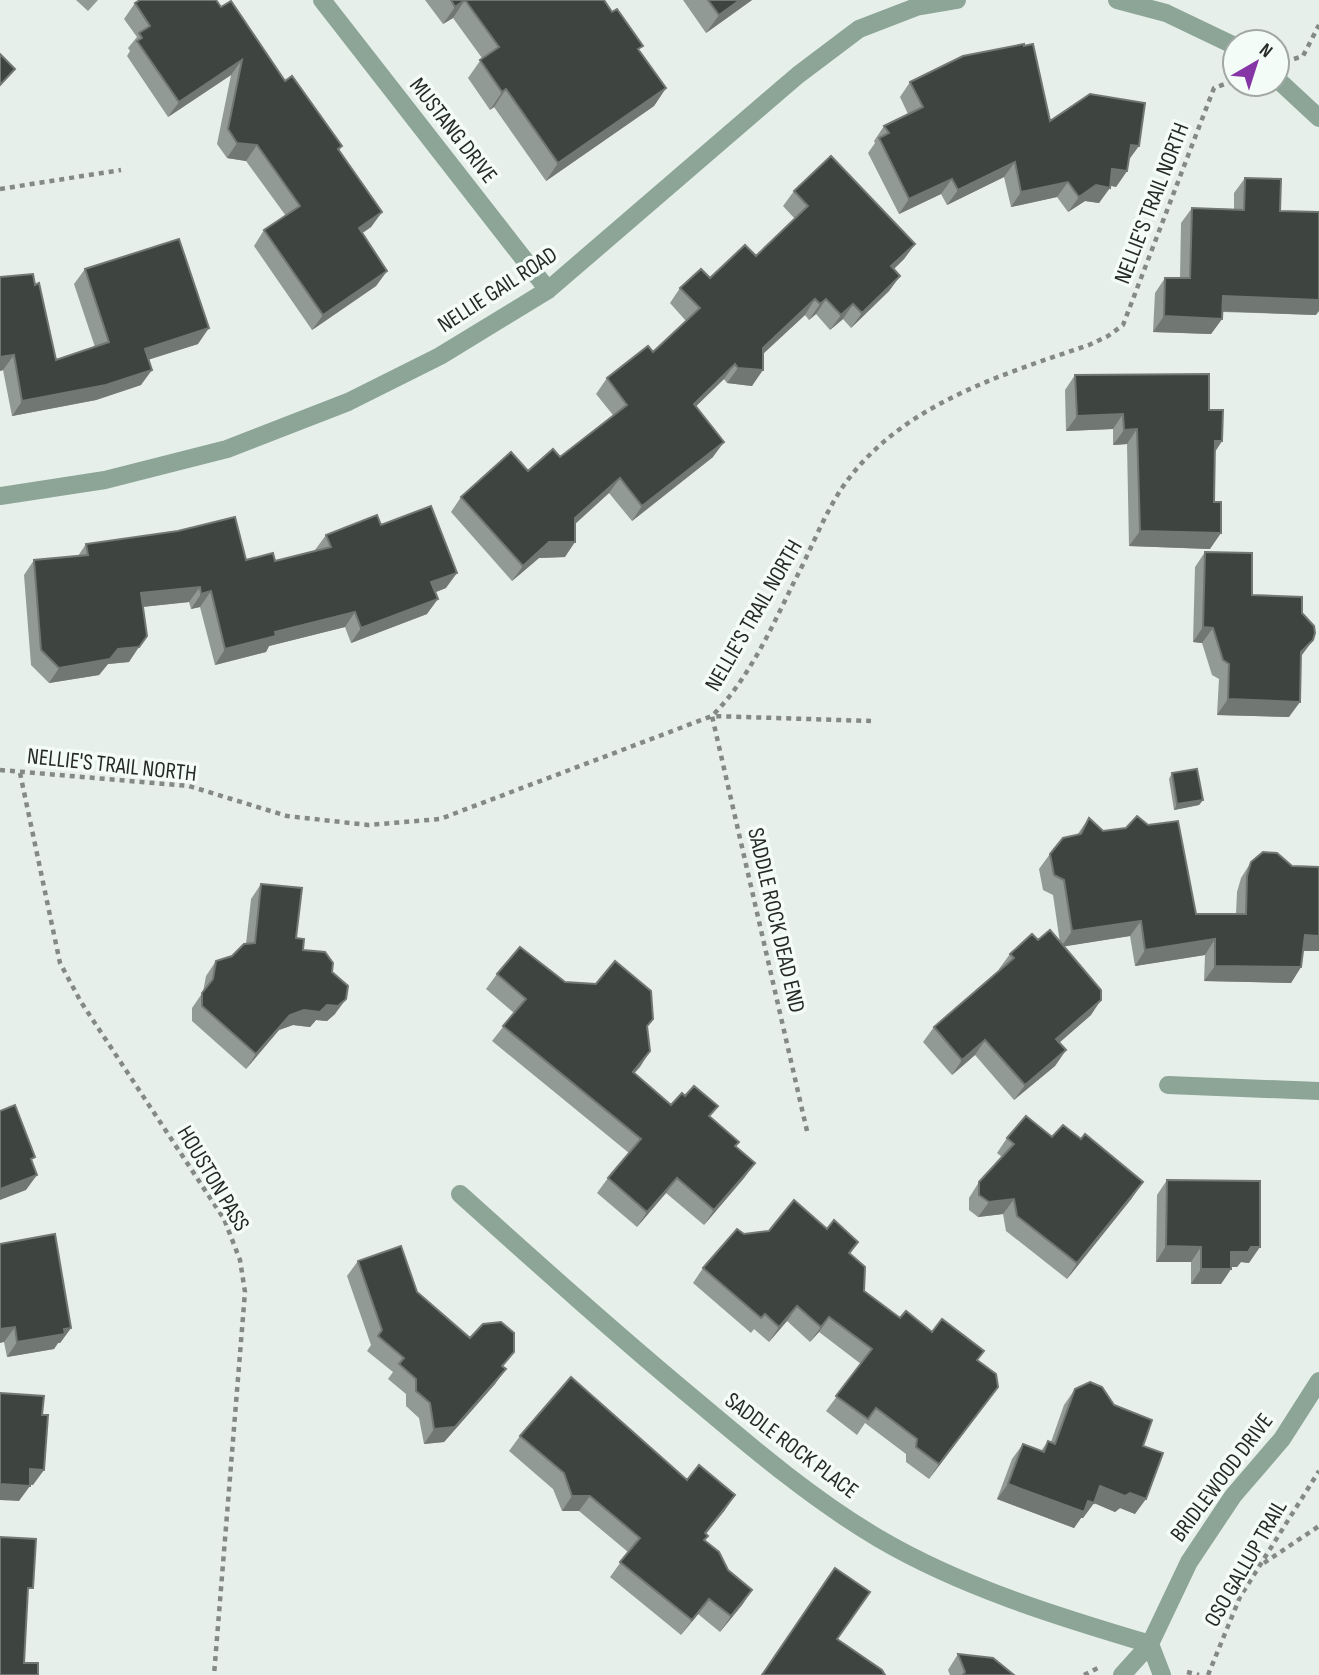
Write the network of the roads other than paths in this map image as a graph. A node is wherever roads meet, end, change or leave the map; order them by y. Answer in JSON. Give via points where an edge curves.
{"nodes":[{"id":1,"x":322,"y":0,"type":"edge"},
{"id":2,"x":957,"y":0,"type":"edge"},
{"id":3,"x":1117,"y":0,"type":"edge"},
{"id":4,"x":1221,"y":39,"type":"edge"},
{"id":5,"x":1291,"y":92,"type":"edge"},
{"id":6,"x":1319,"y":118,"type":"edge"},
{"id":7,"x":548,"y":290,"type":"junction"},
{"id":8,"x":0,"y":496,"type":"edge"},
{"id":9,"x":1168,"y":1085,"type":"dead end"},
{"id":10,"x":1319,"y":1091,"type":"edge"},
{"id":11,"x":460,"y":1194,"type":"dead end"},
{"id":12,"x":1319,"y":1381,"type":"edge"},
{"id":13,"x":1150,"y":1644,"type":"junction"},
{"id":14,"x":1122,"y":1675,"type":"edge"},
{"id":15,"x":1163,"y":1675,"type":"edge"}],
"edges":[{"from":1,"to":7,"type":"street","name":"MUSTANG DRIVE"},
{"from":2,"to":7,"type":"street","name":"NELLIE GAIL ROAD","via":[[916,7],[859,29],[798,75]]},
{"from":3,"to":4,"type":"street","via":[[1166,13]]},
{"from":5,"to":6,"type":"street"},
{"from":7,"to":8,"type":"street","name":"NELLIE GAIL ROAD","via":[[440,356],[348,402],[227,449],[104,480]]},
{"from":9,"to":10,"type":"street"},
{"from":11,"to":13,"type":"street","name":"SADDLE ROCK PLACE","via":[[773,1466],[877,1538],[978,1584]]},
{"from":12,"to":13,"type":"street","name":"BRIDLEWOOD DRIVE","via":[[1282,1439],[1233,1496],[1189,1562]]},
{"from":13,"to":14,"type":"street","name":"BRIDLEWOOD DRIVE"},
{"from":13,"to":15,"type":"street"}]}
